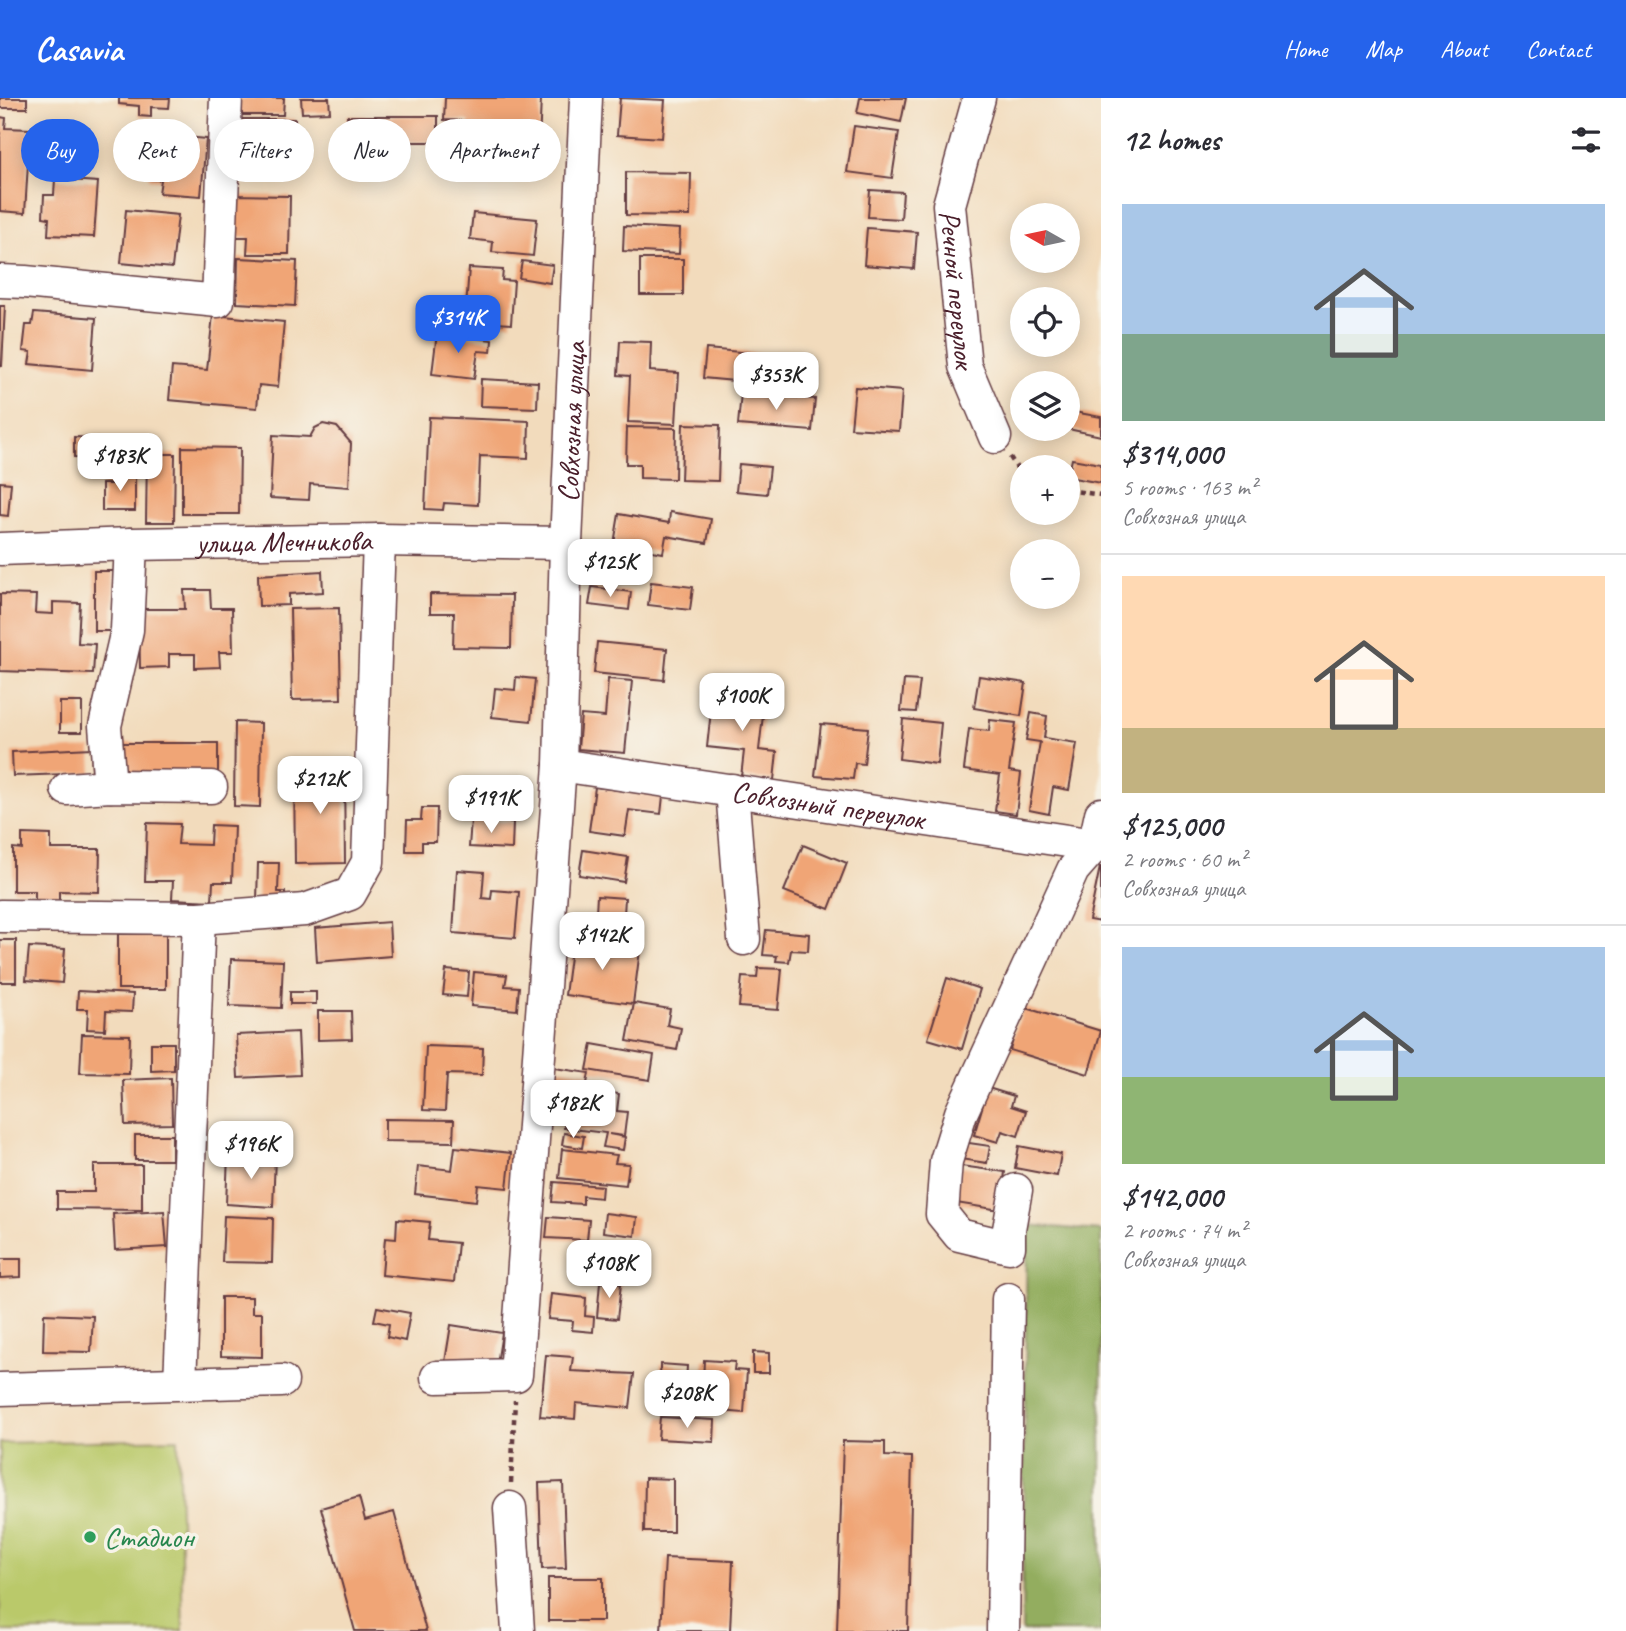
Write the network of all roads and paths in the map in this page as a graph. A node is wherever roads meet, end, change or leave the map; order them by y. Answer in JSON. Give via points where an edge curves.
{"nodes":[{"id":1,"x":226,"y":98,"type":"edge"},
{"id":2,"x":586,"y":98,"type":"edge"},
{"id":3,"x":979,"y":98,"type":"edge"},
{"id":4,"x":0,"y":281,"type":"edge"},
{"id":5,"x":995,"y":437,"type":"dead end"},
{"id":6,"x":1080,"y":492,"type":"edge"},
{"id":7,"x":1101,"y":495,"type":"edge"},
{"id":8,"x":379,"y":540,"type":"junction"},
{"id":9,"x":566,"y":542,"type":"junction"},
{"id":10,"x":131,"y":544,"type":"junction"},
{"id":11,"x":0,"y":549,"type":"edge"},
{"id":12,"x":561,"y":765,"type":"junction"},
{"id":13,"x":110,"y":786,"type":"junction"},
{"id":14,"x":211,"y":788,"type":"dead end"},
{"id":15,"x":67,"y":789,"type":"dead end"},
{"id":16,"x":732,"y":790,"type":"junction"},
{"id":17,"x":1101,"y":814,"type":"edge"},
{"id":18,"x":1098,"y":846,"type":"edge"},
{"id":19,"x":0,"y":916,"type":"edge"},
{"id":20,"x":199,"y":918,"type":"junction"},
{"id":21,"x":744,"y":939,"type":"dead end"},
{"id":22,"x":1016,"y":1189,"type":"dead end"},
{"id":23,"x":1008,"y":1299,"type":"dead end"},
{"id":24,"x":516,"y":1375,"type":"junction"},
{"id":25,"x":437,"y":1377,"type":"dead end"},
{"id":26,"x":282,"y":1381,"type":"dead end"},
{"id":27,"x":180,"y":1383,"type":"junction"},
{"id":28,"x":0,"y":1389,"type":"edge"},
{"id":29,"x":510,"y":1507,"type":"joint"},
{"id":30,"x":518,"y":1631,"type":"edge"},
{"id":31,"x":1003,"y":1631,"type":"edge"}],
"edges":[{"from":1,"to":4,"type":"street","via":[[218,301]]},
{"from":2,"to":9,"type":"street","name":"Совхозная улица"},
{"from":3,"to":5,"type":"street","name":"Речной переулок","via":[[949,205],[965,366]]},
{"from":6,"to":7,"type":"path"},
{"from":8,"to":9,"type":"street","name":"улица Мечникова"},
{"from":8,"to":10,"type":"street","name":"улица Мечникова"},
{"from":8,"to":20,"type":"street","via":[[368,862],[350,894],[304,910]]},
{"from":9,"to":12,"type":"street","name":"Совхозная улица"},
{"from":10,"to":11,"type":"street","name":"улица Мечникова"},
{"from":10,"to":13,"type":"street","via":[[127,630],[105,726]]},
{"from":12,"to":16,"type":"street","name":"Совхозный переулок"},
{"from":12,"to":24,"type":"street","name":"Совхозная улица"},
{"from":13,"to":14,"type":"street"},
{"from":13,"to":15,"type":"street"},
{"from":16,"to":18,"type":"street","name":"Совхозный переулок"},
{"from":16,"to":21,"type":"street"},
{"from":17,"to":18,"type":"street"},
{"from":18,"to":22,"type":"street","via":[[1073,870],[961,1113],[946,1161],[942,1214],[959,1235],[1009,1247]]},
{"from":19,"to":20,"type":"street"},
{"from":20,"to":27,"type":"street"},
{"from":23,"to":31,"type":"street"},
{"from":24,"to":25,"type":"street"},
{"from":24,"to":29,"type":"path"},
{"from":26,"to":27,"type":"street"},
{"from":27,"to":28,"type":"street"},
{"from":29,"to":30,"type":"street"}]}
